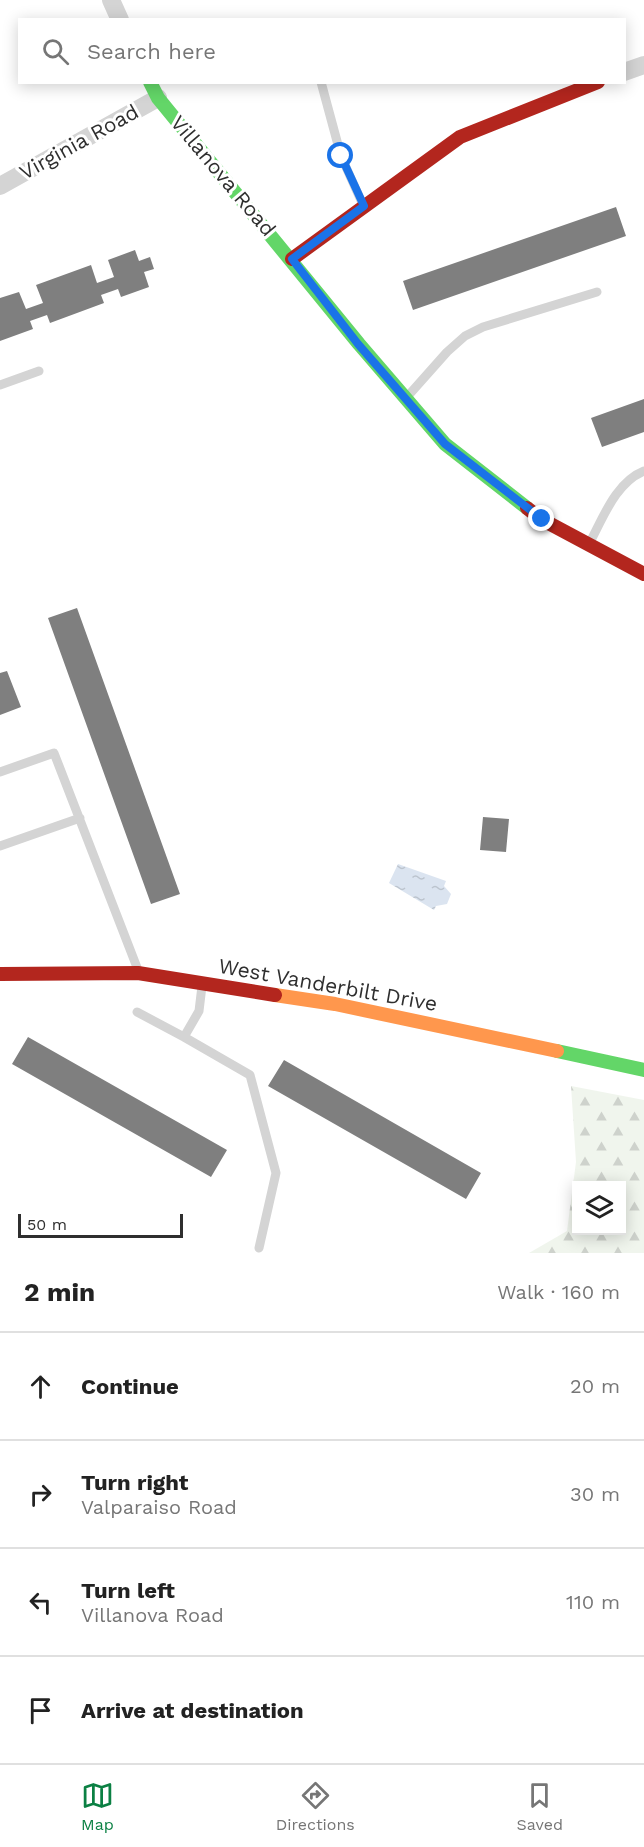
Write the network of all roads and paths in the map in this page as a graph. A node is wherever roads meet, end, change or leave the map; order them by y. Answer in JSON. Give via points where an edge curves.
{"nodes":[{"id":1,"x":111,"y":0,"type":"edge"},
{"id":2,"x":119,"y":18,"type":"edge"},
{"id":3,"x":644,"y":65,"type":"edge"},
{"id":4,"x":626,"y":71,"type":"edge"},
{"id":5,"x":322,"y":84,"type":"edge"},
{"id":6,"x":593,"y":84,"type":"edge"},
{"id":7,"x":154,"y":90,"type":"edge"},
{"id":8,"x":0,"y":186,"type":"edge"},
{"id":9,"x":364,"y":206,"type":"junction"},
{"id":10,"x":292,"y":259,"type":"junction"},
{"id":11,"x":597,"y":292,"type":"dead end"},
{"id":12,"x":39,"y":371,"type":"dead end"},
{"id":13,"x":0,"y":385,"type":"edge"},
{"id":14,"x":405,"y":399,"type":"junction"},
{"id":15,"x":644,"y":471,"type":"edge"},
{"id":16,"x":589,"y":544,"type":"junction"},
{"id":17,"x":644,"y":574,"type":"edge"},
{"id":18,"x":0,"y":772,"type":"edge"},
{"id":19,"x":80,"y":818,"type":"junction"},
{"id":20,"x":0,"y":846,"type":"edge"},
{"id":21,"x":138,"y":973,"type":"junction"},
{"id":22,"x":0,"y":974,"type":"edge"},
{"id":23,"x":202,"y":983,"type":"junction"},
{"id":24,"x":137,"y":1012,"type":"dead end"},
{"id":25,"x":184,"y":1037,"type":"junction"},
{"id":26,"x":644,"y":1070,"type":"edge"},
{"id":27,"x":259,"y":1248,"type":"dead end"}],
"edges":[{"from":1,"to":2,"type":"street"},
{"from":3,"to":4,"type":"street"},
{"from":5,"to":9,"type":"lane","via":[[341,156]]},
{"from":6,"to":9,"type":"street","via":[[460,137]]},
{"from":7,"to":8,"type":"street","name":"Virginia Road"},
{"from":7,"to":10,"type":"street","name":"Villanova Road"},
{"from":9,"to":10,"type":"street"},
{"from":10,"to":14,"type":"street","name":"Villanova Road"},
{"from":11,"to":14,"type":"lane","via":[[465,336]]},
{"from":12,"to":13,"type":"lane"},
{"from":14,"to":16,"type":"street","name":"Villanova Road","via":[[445,444],[542,519]]},
{"from":15,"to":16,"type":"lane","via":[[623,486]]},
{"from":16,"to":17,"type":"street","name":"Villanova Road"},
{"from":18,"to":19,"type":"lane","via":[[54,753]]},
{"from":19,"to":20,"type":"lane"},
{"from":19,"to":21,"type":"lane"},
{"from":21,"to":22,"type":"street","name":"West Vanderbilt Drive"},
{"from":21,"to":23,"type":"street","name":"West Vanderbilt Drive"},
{"from":23,"to":25,"type":"lane","via":[[199,1011]]},
{"from":23,"to":26,"type":"street","name":"West Vanderbilt Drive","via":[[335,1005]]},
{"from":24,"to":25,"type":"lane"},
{"from":25,"to":27,"type":"lane","via":[[250,1075],[276,1173]]}]}
